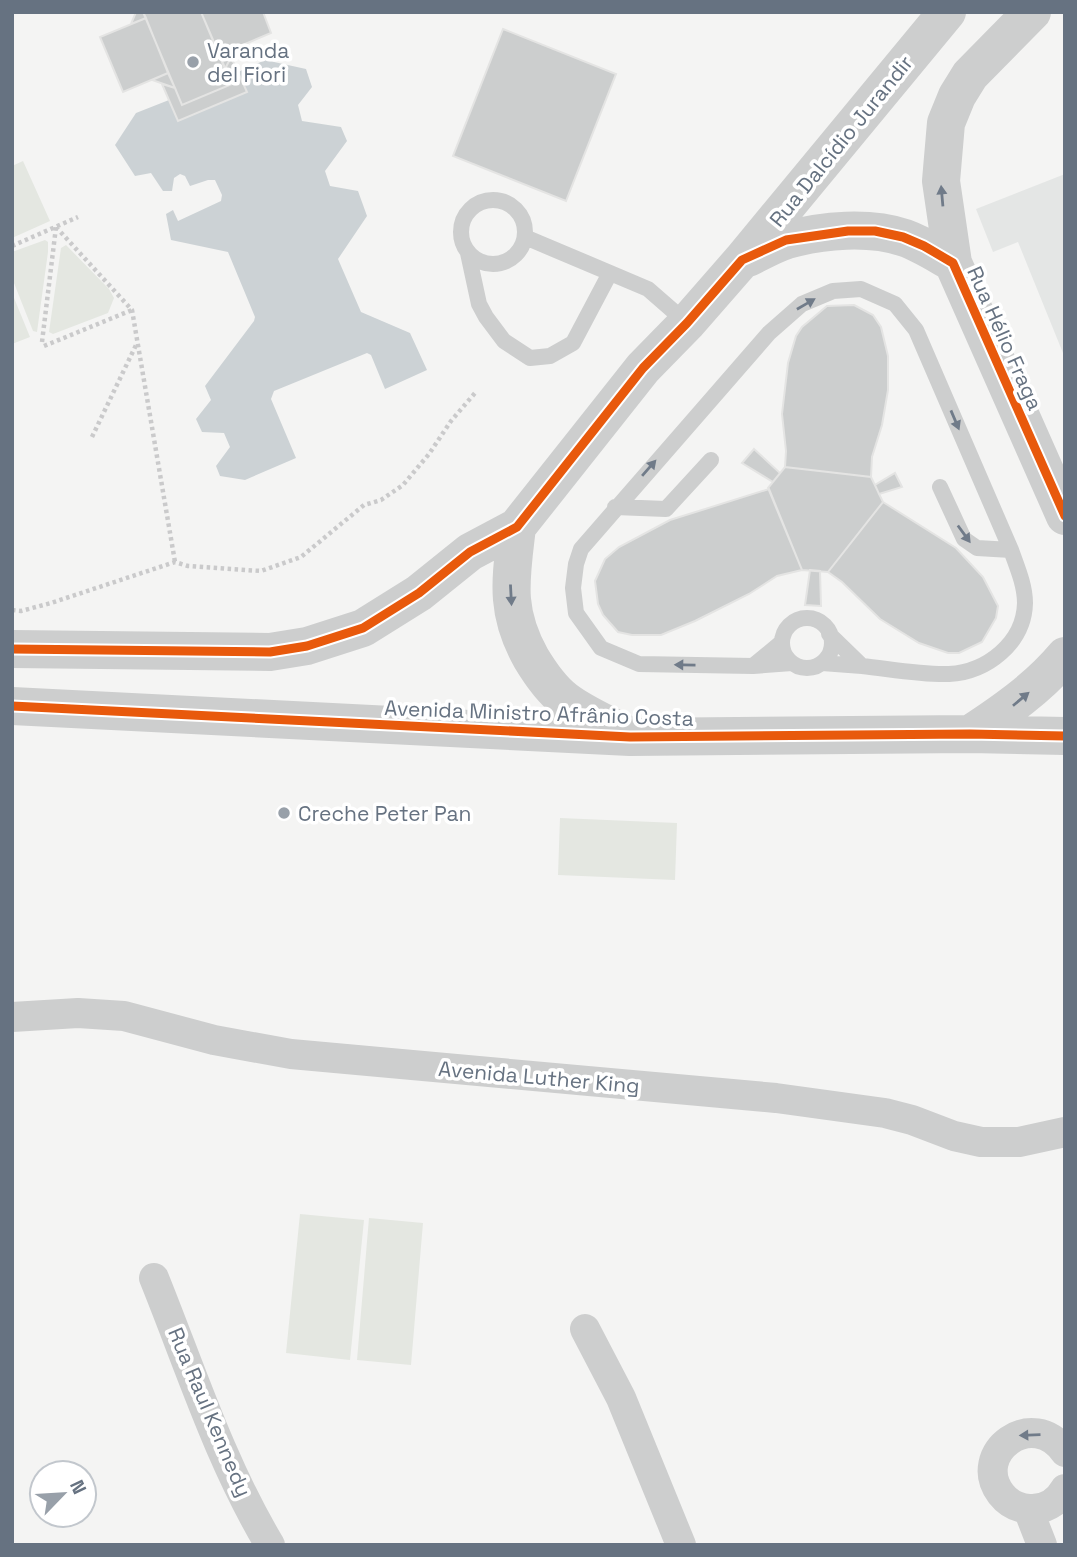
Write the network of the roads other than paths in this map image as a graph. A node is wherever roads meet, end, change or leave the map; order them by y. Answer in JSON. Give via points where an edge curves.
{"nodes":[{"id":1,"x":947,"y":12,"type":"edge"},
{"id":2,"x":1032,"y":12,"type":"edge"},
{"id":3,"x":525,"y":237,"type":"junction"},
{"id":4,"x":468,"y":253,"type":"junction"},
{"id":5,"x":743,"y":261,"type":"junction"},
{"id":6,"x":953,"y":263,"type":"junction"},
{"id":7,"x":610,"y":273,"type":"junction"},
{"id":8,"x":687,"y":323,"type":"junction"},
{"id":9,"x":710,"y":460,"type":"dead end"},
{"id":10,"x":940,"y":487,"type":"dead end"},
{"id":11,"x":615,"y":508,"type":"junction"},
{"id":12,"x":1065,"y":516,"type":"edge"},
{"id":13,"x":517,"y":527,"type":"junction"},
{"id":14,"x":1011,"y":550,"type":"junction"},
{"id":15,"x":829,"y":634,"type":"junction"},
{"id":16,"x":782,"y":642,"type":"junction"},
{"id":17,"x":12,"y":649,"type":"edge"},
{"id":18,"x":1065,"y":656,"type":"edge"},
{"id":19,"x":792,"y":663,"type":"junction"},
{"id":20,"x":822,"y":663,"type":"junction"},
{"id":21,"x":753,"y":666,"type":"junction"},
{"id":22,"x":862,"y":666,"type":"junction"},
{"id":23,"x":12,"y":706,"type":"edge"},
{"id":24,"x":970,"y":734,"type":"junction"},
{"id":25,"x":1065,"y":736,"type":"edge"},
{"id":26,"x":630,"y":737,"type":"junction"},
{"id":27,"x":12,"y":1017,"type":"edge"},
{"id":28,"x":1065,"y":1132,"type":"edge"},
{"id":29,"x":154,"y":1278,"type":"dead end"},
{"id":30,"x":585,"y":1329,"type":"dead end"},
{"id":31,"x":1065,"y":1452,"type":"edge"},
{"id":32,"x":1065,"y":1489,"type":"edge"},
{"id":33,"x":1028,"y":1509,"type":"junction"},
{"id":34,"x":270,"y":1545,"type":"edge"},
{"id":35,"x":681,"y":1545,"type":"edge"},
{"id":36,"x":1042,"y":1545,"type":"edge"}],
"edges":[{"from":1,"to":5,"type":"street","name":"Rua Dalcídio Jurandir"},
{"from":6,"to":2,"type":"street","one_way":true,"via":[[941,181],[946,123],[970,75]]},
{"from":3,"to":4,"type":"lane","via":[[516,256],[507,262],[496,265]]},
{"from":3,"to":4,"type":"lane","via":[[515,207],[484,200],[462,222],[462,243]]},
{"from":3,"to":7,"type":"lane"},
{"from":4,"to":7,"type":"lane","via":[[486,317],[504,341],[530,358],[550,356],[573,343]]},
{"from":5,"to":6,"type":"street","name":"Rua Hélio Fraga","via":[[786,240],[875,231],[903,237]]},
{"from":5,"to":8,"type":"street","name":"Rua Dalcídio Jurandir"},
{"from":6,"to":12,"type":"street","name":"Rua Hélio Fraga"},
{"from":7,"to":8,"type":"lane","via":[[648,289]]},
{"from":8,"to":13,"type":"street","name":"Rua Dalcídio Jurandir","via":[[643,368]]},
{"from":9,"to":11,"type":"lane","via":[[666,509]]},
{"from":10,"to":14,"type":"lane","one_way":true,"via":[[964,539],[977,548]]},
{"from":11,"to":14,"type":"lane","one_way":true,"via":[[769,333],[802,304],[833,291],[861,289],[895,304],[916,330]]},
{"from":21,"to":11,"type":"lane","one_way":true,"via":[[639,664],[601,648],[576,613],[573,588],[581,548]]},
{"from":13,"to":17,"type":"street","via":[[470,552],[419,593],[363,628],[307,646],[270,652]]},
{"from":13,"to":26,"type":"street","one_way":true,"via":[[510,579],[512,616],[524,646],[541,675],[565,700]]},
{"from":14,"to":22,"type":"lane","via":[[1025,603],[1018,633],[1005,650],[972,670],[949,674]]},
{"from":15,"to":16,"type":"lane","via":[[818,622],[802,619],[788,627]]},
{"from":15,"to":20,"type":"lane","via":[[831,650]]},
{"from":15,"to":22,"type":"lane"},
{"from":16,"to":19,"type":"lane"},
{"from":16,"to":21,"type":"lane"},
{"from":24,"to":18,"type":"street","one_way":true,"via":[[1011,707]]},
{"from":19,"to":20,"type":"lane","via":[[807,668]]},
{"from":19,"to":21,"type":"lane"},
{"from":20,"to":22,"type":"lane"},
{"from":23,"to":26,"type":"street","name":"Avenida Ministro Afrânio Costa"},
{"from":24,"to":25,"type":"street","name":"Avenida Ministro Afrânio Costa"},
{"from":24,"to":26,"type":"street","name":"Avenida Ministro Afrânio Costa"},
{"from":27,"to":28,"type":"street","name":"Avenida Luther King","via":[[124,1016],[291,1055],[776,1098],[885,1113],[981,1142],[1019,1142]]},
{"from":29,"to":34,"type":"street","name":"Rua Raul Kennedy","via":[[215,1432]]},
{"from":30,"to":35,"type":"street","via":[[621,1398]]},
{"from":31,"to":33,"type":"street","one_way":true,"via":[[1056,1441],[1035,1433],[1013,1437],[1003,1445],[993,1467],[994,1479],[1007,1500]]},
{"from":32,"to":33,"type":"street","via":[[1052,1503]]},
{"from":33,"to":36,"type":"street"}]}
